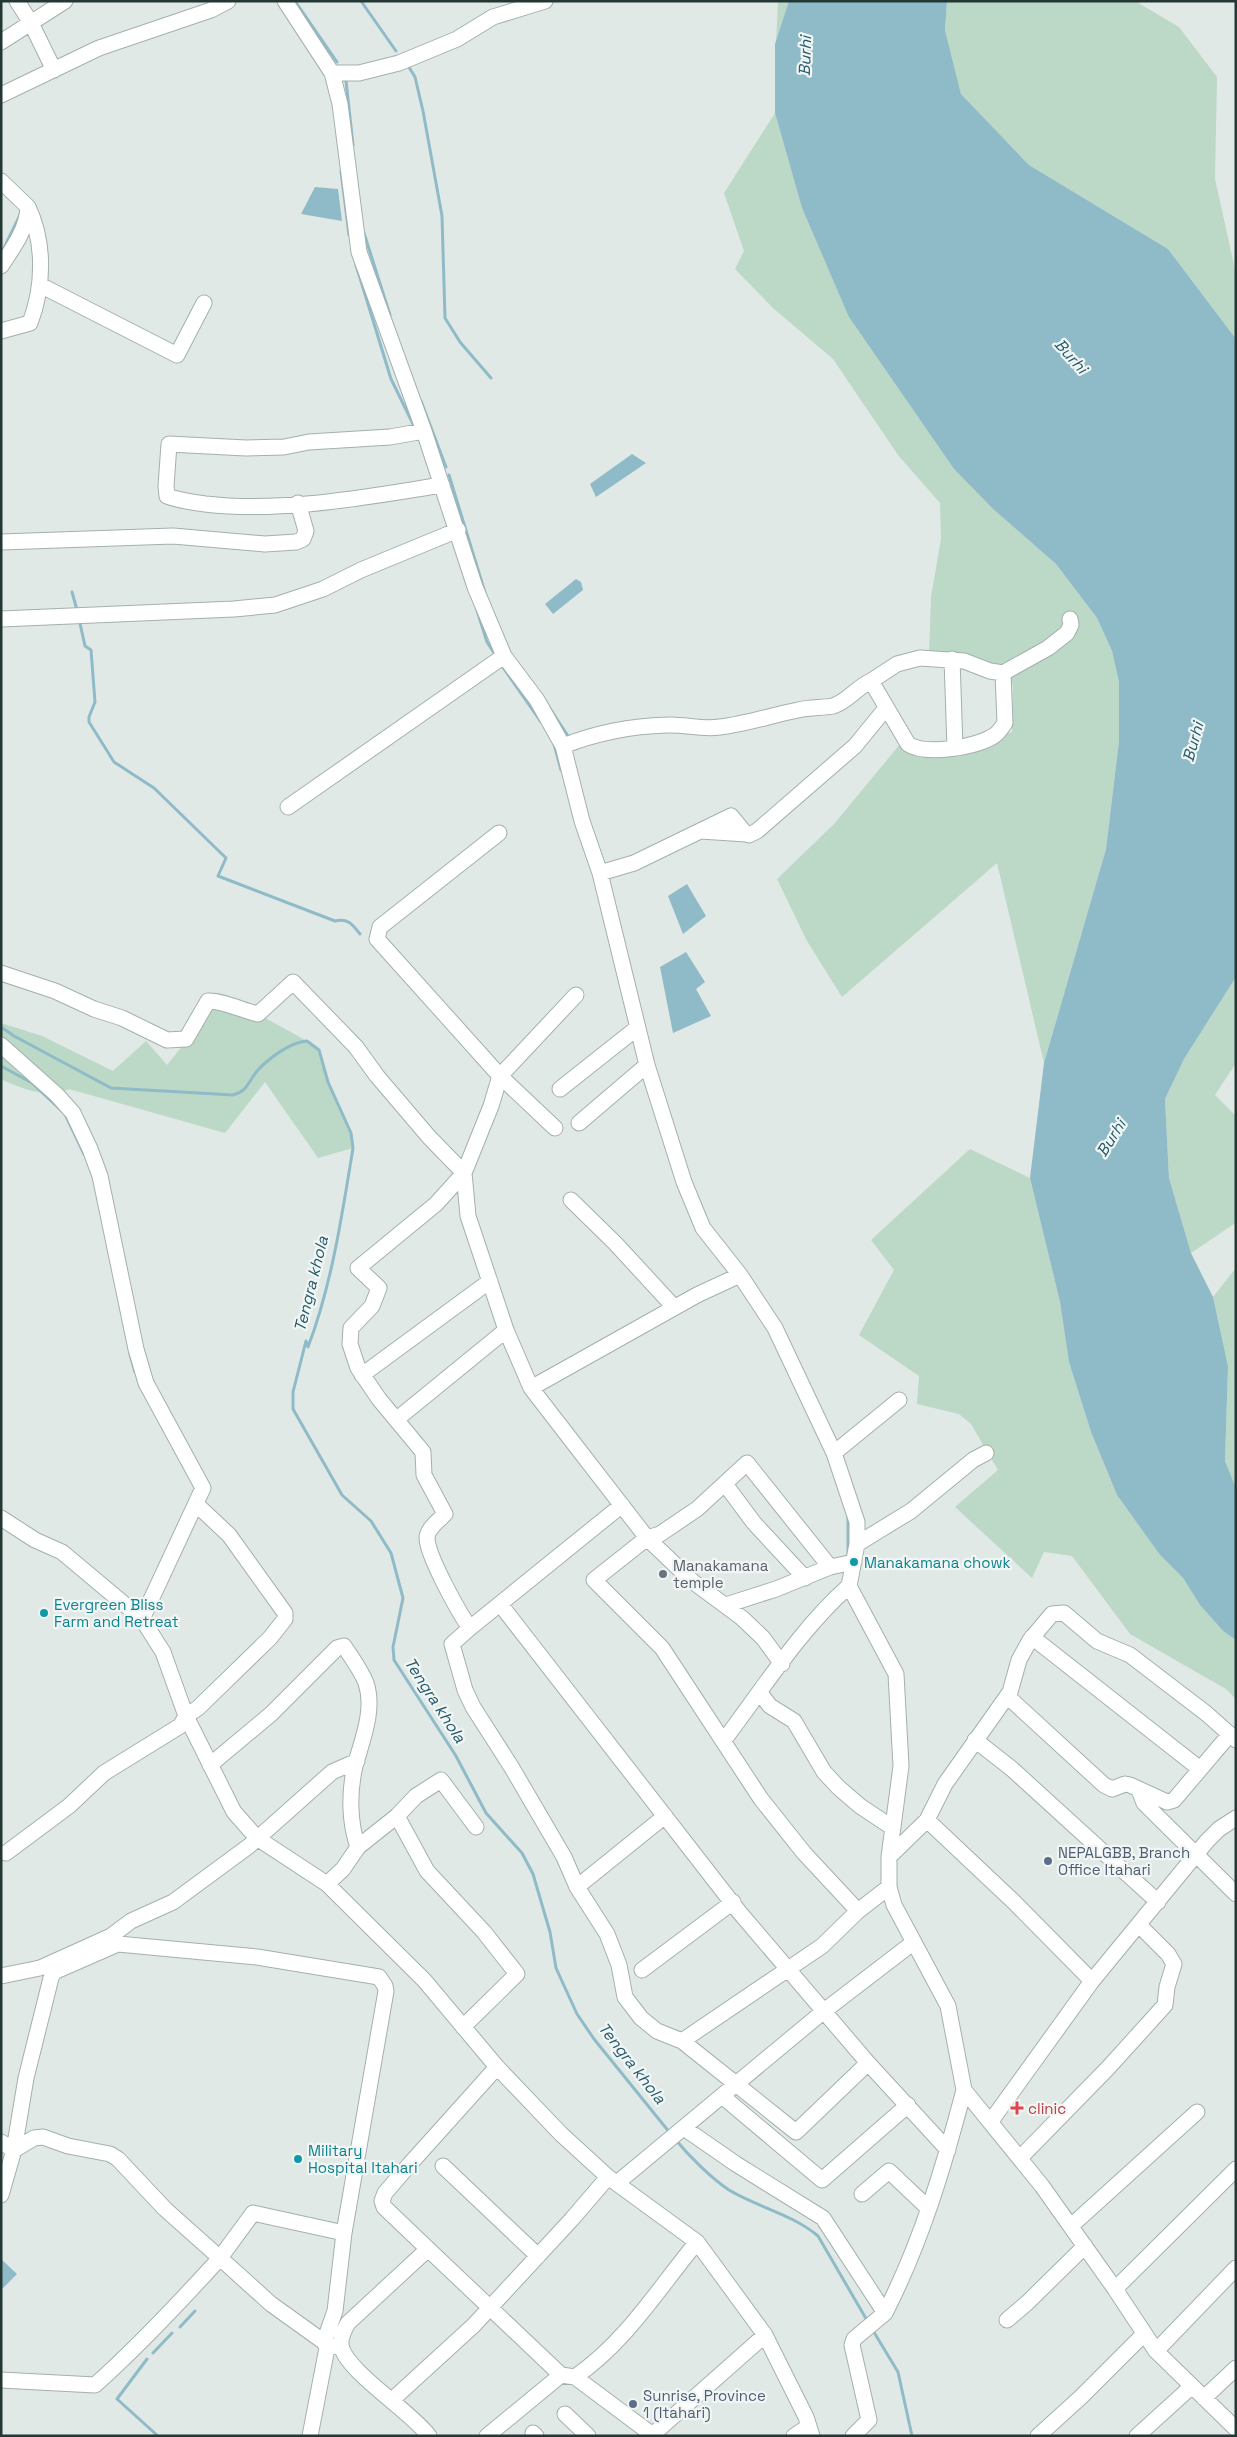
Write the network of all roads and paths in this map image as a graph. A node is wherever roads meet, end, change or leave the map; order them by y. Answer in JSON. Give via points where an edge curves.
{"nodes":[{"id":1,"x":17,"y":1,"type":"edge"},
{"id":2,"x":65,"y":1,"type":"edge"},
{"id":3,"x":228,"y":1,"type":"edge"},
{"id":4,"x":285,"y":1,"type":"edge"},
{"id":5,"x":544,"y":1,"type":"edge"},
{"id":6,"x":31,"y":23,"type":"junction"},
{"id":7,"x":1,"y":42,"type":"edge"},
{"id":8,"x":54,"y":70,"type":"junction"},
{"id":9,"x":332,"y":73,"type":"junction"},
{"id":10,"x":1,"y":95,"type":"edge"},
{"id":11,"x":1,"y":181,"type":"edge"},
{"id":12,"x":28,"y":207,"type":"junction"},
{"id":13,"x":1,"y":266,"type":"edge"},
{"id":14,"x":40,"y":285,"type":"junction"},
{"id":15,"x":204,"y":303,"type":"dead end"},
{"id":16,"x":1,"y":331,"type":"edge"},
{"id":17,"x":424,"y":431,"type":"junction"},
{"id":18,"x":442,"y":485,"type":"junction"},
{"id":19,"x":298,"y":503,"type":"junction"},
{"id":20,"x":458,"y":530,"type":"junction"},
{"id":21,"x":1,"y":542,"type":"edge"},
{"id":22,"x":1,"y":619,"type":"edge"},
{"id":23,"x":1070,"y":619,"type":"dead end"},
{"id":24,"x":500,"y":658,"type":"junction"},
{"id":25,"x":952,"y":659,"type":"junction"},
{"id":26,"x":1004,"y":672,"type":"junction"},
{"id":27,"x":871,"y":681,"type":"junction"},
{"id":28,"x":886,"y":708,"type":"junction"},
{"id":29,"x":563,"y":746,"type":"junction"},
{"id":30,"x":955,"y":748,"type":"junction"},
{"id":31,"x":288,"y":807,"type":"dead end"},
{"id":32,"x":499,"y":833,"type":"dead end"},
{"id":33,"x":600,"y":874,"type":"junction"},
{"id":34,"x":1,"y":973,"type":"edge"},
{"id":35,"x":576,"y":995,"type":"dead end"},
{"id":36,"x":637,"y":1028,"type":"junction"},
{"id":37,"x":1,"y":1045,"type":"edge"},
{"id":38,"x":647,"y":1065,"type":"junction"},
{"id":39,"x":500,"y":1076,"type":"junction"},
{"id":40,"x":560,"y":1089,"type":"dead end"},
{"id":41,"x":579,"y":1122,"type":"dead end"},
{"id":42,"x":555,"y":1128,"type":"dead end"},
{"id":43,"x":464,"y":1173,"type":"junction"},
{"id":44,"x":570,"y":1200,"type":"dead end"},
{"id":45,"x":740,"y":1275,"type":"junction"},
{"id":46,"x":490,"y":1281,"type":"junction"},
{"id":47,"x":674,"y":1307,"type":"junction"},
{"id":48,"x":506,"y":1330,"type":"junction"},
{"id":49,"x":362,"y":1375,"type":"junction"},
{"id":50,"x":530,"y":1388,"type":"junction"},
{"id":51,"x":900,"y":1400,"type":"dead end"},
{"id":52,"x":397,"y":1419,"type":"junction"},
{"id":53,"x":834,"y":1453,"type":"junction"},
{"id":54,"x":986,"y":1453,"type":"dead end"},
{"id":55,"x":726,"y":1484,"type":"junction"},
{"id":56,"x":196,"y":1504,"type":"junction"},
{"id":57,"x":622,"y":1505,"type":"junction"},
{"id":58,"x":1,"y":1518,"type":"edge"},
{"id":59,"x":647,"y":1538,"type":"junction"},
{"id":60,"x":856,"y":1544,"type":"junction"},
{"id":61,"x":854,"y":1562,"type":"junction"},
{"id":62,"x":830,"y":1568,"type":"junction"},
{"id":63,"x":805,"y":1578,"type":"junction"},
{"id":64,"x":849,"y":1586,"type":"junction"},
{"id":65,"x":500,"y":1604,"type":"junction"},
{"id":66,"x":726,"y":1605,"type":"junction"},
{"id":67,"x":142,"y":1619,"type":"junction"},
{"id":68,"x":470,"y":1628,"type":"junction"},
{"id":69,"x":1032,"y":1638,"type":"junction"},
{"id":70,"x":782,"y":1664,"type":"junction"},
{"id":71,"x":760,"y":1692,"type":"junction"},
{"id":72,"x":1007,"y":1696,"type":"junction"},
{"id":73,"x":186,"y":1716,"type":"junction"},
{"id":74,"x":1233,"y":1737,"type":"edge"},
{"id":75,"x":724,"y":1740,"type":"junction"},
{"id":76,"x":974,"y":1740,"type":"junction"},
{"id":77,"x":357,"y":1761,"type":"junction"},
{"id":78,"x":210,"y":1765,"type":"junction"},
{"id":79,"x":1200,"y":1769,"type":"junction"},
{"id":80,"x":1139,"y":1790,"type":"junction"},
{"id":81,"x":397,"y":1816,"type":"junction"},
{"id":82,"x":665,"y":1816,"type":"junction"},
{"id":83,"x":1236,"y":1818,"type":"edge"},
{"id":84,"x":928,"y":1820,"type":"junction"},
{"id":85,"x":476,"y":1827,"type":"dead end"},
{"id":86,"x":893,"y":1828,"type":"junction"},
{"id":87,"x":258,"y":1838,"type":"junction"},
{"id":88,"x":358,"y":1847,"type":"junction"},
{"id":89,"x":6,"y":1853,"type":"dead end"},
{"id":90,"x":1197,"y":1854,"type":"junction"},
{"id":91,"x":890,"y":1857,"type":"junction"},
{"id":92,"x":327,"y":1884,"type":"junction"},
{"id":93,"x":577,"y":1887,"type":"junction"},
{"id":94,"x":889,"y":1887,"type":"junction"},
{"id":95,"x":1236,"y":1894,"type":"edge"},
{"id":96,"x":733,"y":1902,"type":"junction"},
{"id":97,"x":1158,"y":1902,"type":"junction"},
{"id":98,"x":858,"y":1911,"type":"junction"},
{"id":99,"x":1138,"y":1925,"type":"junction"},
{"id":100,"x":914,"y":1942,"type":"junction"},
{"id":101,"x":642,"y":1970,"type":"dead end"},
{"id":102,"x":788,"y":1970,"type":"junction"},
{"id":103,"x":1,"y":1976,"type":"edge"},
{"id":104,"x":1092,"y":1981,"type":"junction"},
{"id":105,"x":824,"y":2011,"type":"junction"},
{"id":106,"x":463,"y":2026,"type":"junction"},
{"id":107,"x":682,"y":2041,"type":"junction"},
{"id":108,"x":868,"y":2063,"type":"junction"},
{"id":109,"x":497,"y":2067,"type":"junction"},
{"id":110,"x":737,"y":2084,"type":"junction"},
{"id":111,"x":964,"y":2090,"type":"junction"},
{"id":112,"x":722,"y":2096,"type":"junction"},
{"id":113,"x":908,"y":2105,"type":"junction"},
{"id":114,"x":1197,"y":2112,"type":"dead end"},
{"id":115,"x":992,"y":2121,"type":"junction"},
{"id":116,"x":684,"y":2128,"type":"junction"},
{"id":117,"x":8,"y":2146,"type":"edge"},
{"id":118,"x":948,"y":2150,"type":"junction"},
{"id":119,"x":1020,"y":2158,"type":"junction"},
{"id":120,"x":443,"y":2166,"type":"dead end"},
{"id":121,"x":1236,"y":2169,"type":"edge"},
{"id":122,"x":612,"y":2180,"type":"junction"},
{"id":123,"x":862,"y":2194,"type":"dead end"},
{"id":124,"x":1,"y":2195,"type":"edge"},
{"id":125,"x":928,"y":2208,"type":"junction"},
{"id":126,"x":1071,"y":2226,"type":"junction"},
{"id":127,"x":344,"y":2233,"type":"junction"},
{"id":128,"x":696,"y":2242,"type":"junction"},
{"id":129,"x":1085,"y":2246,"type":"junction"},
{"id":130,"x":428,"y":2249,"type":"junction"},
{"id":131,"x":538,"y":2256,"type":"junction"},
{"id":132,"x":220,"y":2258,"type":"junction"},
{"id":133,"x":1236,"y":2268,"type":"edge"},
{"id":134,"x":1116,"y":2289,"type":"junction"},
{"id":135,"x":491,"y":2307,"type":"junction"},
{"id":136,"x":882,"y":2315,"type":"junction"},
{"id":137,"x":1007,"y":2320,"type":"dead end"},
{"id":138,"x":1144,"y":2334,"type":"junction"},
{"id":139,"x":765,"y":2335,"type":"junction"},
{"id":140,"x":331,"y":2345,"type":"junction"},
{"id":141,"x":1156,"y":2350,"type":"junction"},
{"id":142,"x":1236,"y":2368,"type":"edge"},
{"id":143,"x":568,"y":2376,"type":"junction"},
{"id":144,"x":1,"y":2380,"type":"edge"},
{"id":145,"x":1192,"y":2387,"type":"junction"},
{"id":146,"x":1204,"y":2398,"type":"junction"},
{"id":147,"x":392,"y":2400,"type":"junction"},
{"id":148,"x":565,"y":2414,"type":"dead end"},
{"id":149,"x":1236,"y":2428,"type":"edge"},
{"id":150,"x":810,"y":2431,"type":"edge"},
{"id":151,"x":653,"y":2435,"type":"edge"},
{"id":152,"x":310,"y":2436,"type":"edge"},
{"id":153,"x":429,"y":2436,"type":"edge"},
{"id":154,"x":486,"y":2436,"type":"edge"},
{"id":155,"x":588,"y":2436,"type":"edge"},
{"id":156,"x":794,"y":2436,"type":"edge"},
{"id":157,"x":852,"y":2436,"type":"edge"},
{"id":158,"x":1038,"y":2436,"type":"edge"},
{"id":159,"x":1137,"y":2436,"type":"edge"}],
"edges":[{"from":1,"to":6,"type":"street"},
{"from":2,"to":6,"type":"street"},
{"from":3,"to":8,"type":"street","via":[[212,10],[121,39]]},
{"from":4,"to":9,"type":"street"},
{"from":5,"to":9,"type":"street","via":[[493,17],[457,39],[399,63],[359,74]]},
{"from":6,"to":7,"type":"street"},
{"from":6,"to":8,"type":"street"},
{"from":8,"to":10,"type":"street"},
{"from":9,"to":17,"type":"street","via":[[340,104],[359,252]]},
{"from":11,"to":12,"type":"street"},
{"from":12,"to":13,"type":"street","via":[[23,230]]},
{"from":12,"to":14,"type":"street","via":[[36,223],[40,243]]},
{"from":14,"to":15,"type":"street","via":[[177,355]]},
{"from":14,"to":16,"type":"street","via":[[30,323]]},
{"from":17,"to":18,"type":"street"},
{"from":17,"to":19,"type":"street","via":[[284,447],[169,444],[168,496],[218,505],[265,507]]},
{"from":18,"to":19,"type":"street"},
{"from":18,"to":20,"type":"street"},
{"from":19,"to":21,"type":"street","via":[[306,531],[303,539],[296,542],[265,544],[173,536]]},
{"from":20,"to":22,"type":"street","via":[[291,602],[234,609]]},
{"from":20,"to":24,"type":"street"},
{"from":23,"to":26,"type":"street","via":[[1067,633],[1048,648]]},
{"from":24,"to":29,"type":"street","via":[[537,700]]},
{"from":24,"to":31,"type":"street"},
{"from":25,"to":26,"type":"street"},
{"from":25,"to":27,"type":"street","via":[[920,658],[897,664]]},
{"from":25,"to":30,"type":"street"},
{"from":26,"to":30,"type":"street","via":[[1005,723],[995,735]]},
{"from":27,"to":28,"type":"street"},
{"from":27,"to":29,"type":"street","via":[[833,706],[802,709],[718,728],[668,724],[599,733]]},
{"from":28,"to":30,"type":"street","via":[[913,748],[936,751]]},
{"from":28,"to":33,"type":"street","via":[[855,746],[757,831],[746,834],[731,816],[634,863]]},
{"from":29,"to":33,"type":"street","via":[[582,821]]},
{"from":32,"to":39,"type":"street","via":[[380,927],[377,939]]},
{"from":33,"to":36,"type":"street"},
{"from":34,"to":43,"type":"street","via":[[56,991],[167,1040],[186,1039],[208,1001],[217,1000],[258,1014],[293,982],[356,1047],[429,1137]]},
{"from":35,"to":39,"type":"street"},
{"from":36,"to":38,"type":"street"},
{"from":36,"to":40,"type":"street"},
{"from":37,"to":56,"type":"street","via":[[73,1113],[90,1149],[111,1221],[136,1349],[146,1383],[203,1488]]},
{"from":38,"to":41,"type":"street"},
{"from":38,"to":45,"type":"street","via":[[684,1182],[703,1228]]},
{"from":39,"to":42,"type":"street"},
{"from":39,"to":43,"type":"street"},
{"from":43,"to":46,"type":"street","via":[[468,1216]]},
{"from":43,"to":49,"type":"street","via":[[436,1204],[358,1268],[379,1288],[372,1306],[351,1328],[350,1344]]},
{"from":44,"to":47,"type":"street"},
{"from":45,"to":47,"type":"street"},
{"from":45,"to":53,"type":"street","via":[[775,1328]]},
{"from":46,"to":48,"type":"street"},
{"from":46,"to":49,"type":"street"},
{"from":47,"to":50,"type":"street"},
{"from":48,"to":50,"type":"street"},
{"from":48,"to":52,"type":"street"},
{"from":49,"to":52,"type":"street"},
{"from":50,"to":57,"type":"street"},
{"from":51,"to":53,"type":"street"},
{"from":52,"to":68,"type":"street","via":[[423,1452],[424,1475],[445,1514],[427,1536],[429,1549]]},
{"from":53,"to":60,"type":"street","via":[[857,1522]]},
{"from":54,"to":60,"type":"street","via":[[911,1511]]},
{"from":55,"to":59,"type":"street","via":[[686,1518]]},
{"from":55,"to":62,"type":"street","via":[[746,1463]]},
{"from":55,"to":63,"type":"street","via":[[754,1523]]},
{"from":56,"to":67,"type":"street"},
{"from":56,"to":73,"type":"street","via":[[229,1535],[285,1613],[285,1619],[270,1638]]},
{"from":57,"to":59,"type":"street"},
{"from":57,"to":65,"type":"street"},
{"from":58,"to":67,"type":"street","via":[[35,1540],[62,1552]]},
{"from":59,"to":66,"type":"street","via":[[692,1581]]},
{"from":59,"to":75,"type":"street","via":[[594,1580],[662,1648]]},
{"from":60,"to":61,"type":"street"},
{"from":61,"to":62,"type":"street"},
{"from":61,"to":64,"type":"street"},
{"from":62,"to":63,"type":"street"},
{"from":63,"to":66,"type":"street"},
{"from":64,"to":70,"type":"street"},
{"from":64,"to":86,"type":"street","via":[[896,1674],[901,1766]]},
{"from":65,"to":68,"type":"street"},
{"from":65,"to":82,"type":"street"},
{"from":66,"to":70,"type":"street","via":[[763,1638]]},
{"from":67,"to":73,"type":"street","via":[[163,1652]]},
{"from":68,"to":93,"type":"street","via":[[452,1644],[465,1690],[564,1857]]},
{"from":69,"to":72,"type":"street","via":[[1019,1660]]},
{"from":69,"to":74,"type":"street","via":[[1052,1614],[1064,1613],[1097,1642],[1130,1655]]},
{"from":69,"to":79,"type":"street"},
{"from":70,"to":71,"type":"street"},
{"from":71,"to":75,"type":"street"},
{"from":71,"to":86,"type":"street","via":[[770,1706],[794,1721],[824,1772],[839,1788]]},
{"from":72,"to":76,"type":"street"},
{"from":72,"to":80,"type":"street","via":[[1104,1785],[1112,1789],[1124,1784]]},
{"from":73,"to":78,"type":"street"},
{"from":73,"to":89,"type":"street","via":[[180,1726],[104,1773],[69,1806]]},
{"from":74,"to":79,"type":"street"},
{"from":75,"to":98,"type":"street","via":[[761,1799],[804,1853]]},
{"from":76,"to":84,"type":"street","via":[[945,1784]]},
{"from":76,"to":97,"type":"street","via":[[1012,1769]]},
{"from":77,"to":78,"type":"street","via":[[367,1720],[368,1695],[366,1682],[344,1646]]},
{"from":77,"to":87,"type":"street","via":[[332,1772]]},
{"from":77,"to":88,"type":"street","via":[[351,1800],[352,1832]]},
{"from":78,"to":87,"type":"street","via":[[234,1812]]},
{"from":79,"to":80,"type":"street","via":[[1174,1800],[1168,1802]]},
{"from":80,"to":90,"type":"street","via":[[1144,1803]]},
{"from":81,"to":85,"type":"street","via":[[416,1796],[441,1780]]},
{"from":81,"to":88,"type":"street"},
{"from":81,"to":106,"type":"street","via":[[427,1871],[484,1932],[517,1974]]},
{"from":82,"to":93,"type":"street"},
{"from":82,"to":96,"type":"street"},
{"from":83,"to":90,"type":"street","via":[[1220,1829]]},
{"from":84,"to":91,"type":"street"},
{"from":84,"to":104,"type":"street"},
{"from":86,"to":91,"type":"street"},
{"from":87,"to":92,"type":"street"},
{"from":87,"to":103,"type":"street","via":[[173,1902],[132,1921],[110,1936],[40,1968]]},
{"from":88,"to":92,"type":"street","via":[[343,1869]]},
{"from":90,"to":95,"type":"street"},
{"from":90,"to":97,"type":"street"},
{"from":91,"to":94,"type":"street"},
{"from":92,"to":106,"type":"street","via":[[424,1980]]},
{"from":93,"to":107,"type":"street","via":[[607,1934],[619,1965],[625,1997],[641,2018],[657,2031]]},
{"from":94,"to":98,"type":"street"},
{"from":94,"to":100,"type":"street","via":[[894,1905]]},
{"from":96,"to":101,"type":"street"},
{"from":96,"to":102,"type":"street"},
{"from":97,"to":99,"type":"street"},
{"from":98,"to":102,"type":"street","via":[[822,1946]]},
{"from":99,"to":104,"type":"street"},
{"from":99,"to":119,"type":"street","via":[[1174,1964],[1165,2006]]},
{"from":100,"to":105,"type":"street"},
{"from":100,"to":111,"type":"street","via":[[948,2006]]},
{"from":102,"to":105,"type":"street"},
{"from":102,"to":107,"type":"street"},
{"from":104,"to":115,"type":"street"},
{"from":105,"to":108,"type":"street"},
{"from":105,"to":110,"type":"street"},
{"from":106,"to":109,"type":"street"},
{"from":107,"to":110,"type":"street"},
{"from":108,"to":110,"type":"street","via":[[796,2132]]},
{"from":108,"to":113,"type":"street"},
{"from":109,"to":122,"type":"street","via":[[561,2134]]},
{"from":109,"to":130,"type":"street","via":[[385,2193],[384,2208]]},
{"from":110,"to":112,"type":"street"},
{"from":111,"to":115,"type":"street"},
{"from":111,"to":118,"type":"street"},
{"from":112,"to":113,"type":"street","via":[[822,2180]]},
{"from":112,"to":116,"type":"street"},
{"from":113,"to":118,"type":"street"},
{"from":114,"to":126,"type":"street"},
{"from":115,"to":119,"type":"street"},
{"from":116,"to":122,"type":"street"},
{"from":116,"to":136,"type":"street","via":[[823,2218]]},
{"from":117,"to":124,"type":"street"},
{"from":117,"to":127,"type":"street","via":[[54,1972],[118,1944],[257,1957],[374,1975],[382,1981],[386,1992]]},
{"from":117,"to":132,"type":"street","via":[[43,2137],[68,2146],[110,2154]]},
{"from":118,"to":125,"type":"street"},
{"from":119,"to":126,"type":"street"},
{"from":120,"to":131,"type":"street"},
{"from":121,"to":134,"type":"street"},
{"from":122,"to":128,"type":"street"},
{"from":122,"to":131,"type":"street"},
{"from":123,"to":125,"type":"street","via":[[889,2170]]},
{"from":125,"to":136,"type":"street","via":[[895,2293]]},
{"from":126,"to":129,"type":"street"},
{"from":127,"to":132,"type":"street","via":[[253,2213]]},
{"from":127,"to":140,"type":"street"},
{"from":128,"to":139,"type":"street"},
{"from":128,"to":143,"type":"street","via":[[608,2352]]},
{"from":129,"to":134,"type":"street"},
{"from":129,"to":137,"type":"street"},
{"from":130,"to":135,"type":"street"},
{"from":130,"to":140,"type":"street","via":[[348,2323]]},
{"from":131,"to":135,"type":"street"},
{"from":132,"to":140,"type":"street","via":[[271,2304]]},
{"from":132,"to":144,"type":"street","via":[[169,2315],[95,2385]]},
{"from":133,"to":141,"type":"street"},
{"from":134,"to":138,"type":"street"},
{"from":135,"to":143,"type":"street"},
{"from":135,"to":147,"type":"street"},
{"from":136,"to":157,"type":"street","via":[[854,2338],[852,2351],[868,2420]]},
{"from":138,"to":141,"type":"street"},
{"from":138,"to":158,"type":"street"},
{"from":139,"to":150,"type":"street"},
{"from":139,"to":151,"type":"street"},
{"from":140,"to":147,"type":"street"},
{"from":140,"to":152,"type":"street"},
{"from":141,"to":145,"type":"street"},
{"from":142,"to":146,"type":"street"},
{"from":143,"to":151,"type":"street"},
{"from":143,"to":154,"type":"street"},
{"from":145,"to":146,"type":"street"},
{"from":145,"to":159,"type":"street"},
{"from":146,"to":149,"type":"street"},
{"from":147,"to":153,"type":"street"},
{"from":148,"to":155,"type":"street"},
{"from":150,"to":156,"type":"street"}]}
